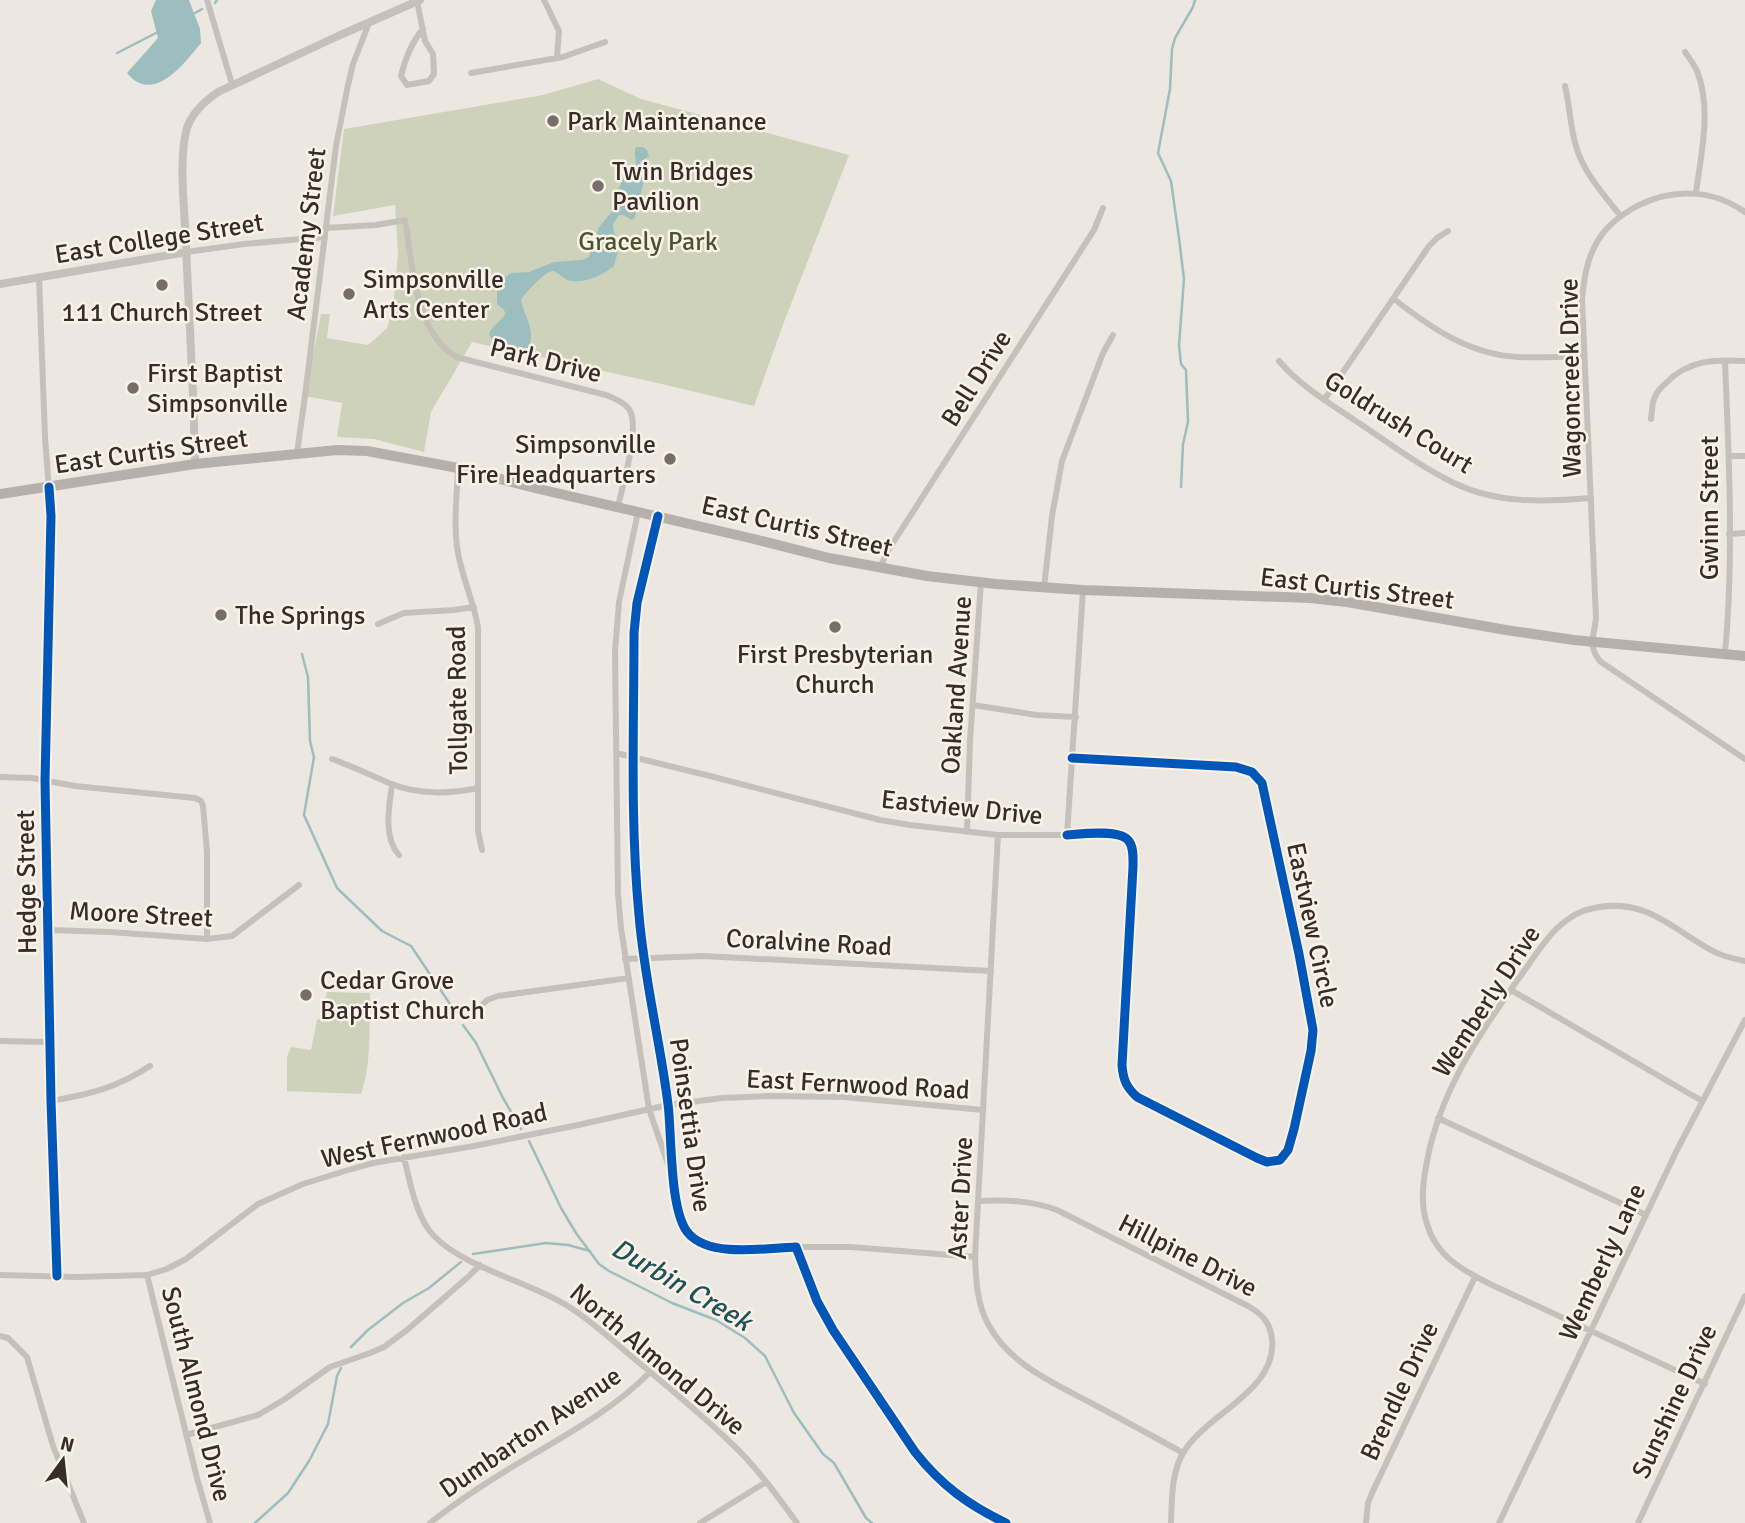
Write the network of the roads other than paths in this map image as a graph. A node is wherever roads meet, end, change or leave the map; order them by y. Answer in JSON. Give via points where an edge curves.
{"nodes":[{"id":1,"x":207,"y":0,"type":"edge"},
{"id":2,"x":544,"y":0,"type":"edge"},
{"id":3,"x":418,"y":1,"type":"edge"},
{"id":4,"x":369,"y":23,"type":"junction"},
{"id":5,"x":422,"y":29,"type":"junction"},
{"id":6,"x":605,"y":42,"type":"dead end"},
{"id":7,"x":1685,"y":52,"type":"dead end"},
{"id":8,"x":557,"y":57,"type":"junction"},
{"id":9,"x":471,"y":73,"type":"dead end"},
{"id":10,"x":232,"y":84,"type":"junction"},
{"id":11,"x":1565,"y":86,"type":"dead end"},
{"id":12,"x":1696,"y":193,"type":"junction"},
{"id":13,"x":1103,"y":208,"type":"dead end"},
{"id":14,"x":1745,"y":212,"type":"edge"},
{"id":15,"x":1620,"y":215,"type":"junction"},
{"id":16,"x":326,"y":228,"type":"junction"},
{"id":17,"x":1448,"y":231,"type":"dead end"},
{"id":18,"x":325,"y":237,"type":"junction"},
{"id":19,"x":187,"y":252,"type":"junction"},
{"id":20,"x":39,"y":277,"type":"junction"},
{"id":21,"x":0,"y":284,"type":"edge"},
{"id":22,"x":1394,"y":299,"type":"junction"},
{"id":23,"x":1113,"y":335,"type":"dead end"},
{"id":24,"x":1584,"y":356,"type":"junction"},
{"id":25,"x":1279,"y":361,"type":"dead end"},
{"id":26,"x":1725,"y":361,"type":"junction"},
{"id":27,"x":1745,"y":361,"type":"edge"},
{"id":28,"x":1324,"y":400,"type":"junction"},
{"id":29,"x":1651,"y":419,"type":"dead end"},
{"id":30,"x":297,"y":453,"type":"junction"},
{"id":31,"x":1729,"y":456,"type":"junction"},
{"id":32,"x":1745,"y":456,"type":"edge"},
{"id":33,"x":195,"y":464,"type":"junction"},
{"id":34,"x":458,"y":468,"type":"junction"},
{"id":35,"x":49,"y":487,"type":"junction"},
{"id":36,"x":0,"y":494,"type":"edge"},
{"id":37,"x":1591,"y":498,"type":"junction"},
{"id":38,"x":618,"y":507,"type":"junction"},
{"id":39,"x":638,"y":512,"type":"junction"},
{"id":40,"x":659,"y":516,"type":"junction"},
{"id":41,"x":1745,"y":533,"type":"edge"},
{"id":42,"x":1729,"y":534,"type":"junction"},
{"id":43,"x":880,"y":567,"type":"junction"},
{"id":44,"x":981,"y":582,"type":"junction"},
{"id":45,"x":1044,"y":588,"type":"junction"},
{"id":46,"x":1083,"y":590,"type":"junction"},
{"id":47,"x":474,"y":607,"type":"junction"},
{"id":48,"x":378,"y":624,"type":"dead end"},
{"id":49,"x":1592,"y":641,"type":"junction"},
{"id":50,"x":1725,"y":654,"type":"junction"},
{"id":51,"x":1745,"y":656,"type":"edge"},
{"id":52,"x":973,"y":705,"type":"junction"},
{"id":53,"x":1076,"y":717,"type":"junction"},
{"id":54,"x":616,"y":753,"type":"junction"},
{"id":55,"x":634,"y":758,"type":"junction"},
{"id":56,"x":1072,"y":758,"type":"junction"},
{"id":57,"x":332,"y":759,"type":"dead end"},
{"id":58,"x":1745,"y":759,"type":"edge"},
{"id":59,"x":0,"y":777,"type":"edge"},
{"id":60,"x":45,"y":781,"type":"junction"},
{"id":61,"x":392,"y":785,"type":"junction"},
{"id":62,"x":478,"y":788,"type":"junction"},
{"id":63,"x":967,"y":832,"type":"junction"},
{"id":64,"x":998,"y":835,"type":"junction"},
{"id":65,"x":1067,"y":835,"type":"junction"},
{"id":66,"x":482,"y":850,"type":"dead end"},
{"id":67,"x":399,"y":855,"type":"dead end"},
{"id":68,"x":299,"y":885,"type":"dead end"},
{"id":69,"x":48,"y":930,"type":"junction"},
{"id":70,"x":207,"y":939,"type":"junction"},
{"id":71,"x":644,"y":957,"type":"junction"},
{"id":72,"x":625,"y":959,"type":"junction"},
{"id":73,"x":1745,"y":961,"type":"edge"},
{"id":74,"x":991,"y":971,"type":"junction"},
{"id":75,"x":629,"y":978,"type":"junction"},
{"id":76,"x":1511,"y":990,"type":"junction"},
{"id":77,"x":478,"y":1009,"type":"dead end"},
{"id":78,"x":1745,"y":1020,"type":"edge"},
{"id":79,"x":0,"y":1041,"type":"edge"},
{"id":80,"x":50,"y":1042,"type":"junction"},
{"id":81,"x":150,"y":1066,"type":"dead end"},
{"id":82,"x":51,"y":1101,"type":"junction"},
{"id":83,"x":1702,"y":1101,"type":"junction"},
{"id":84,"x":668,"y":1105,"type":"junction"},
{"id":85,"x":649,"y":1109,"type":"junction"},
{"id":86,"x":983,"y":1110,"type":"junction"},
{"id":87,"x":1438,"y":1118,"type":"junction"},
{"id":88,"x":404,"y":1157,"type":"junction"},
{"id":89,"x":673,"y":1178,"type":"junction"},
{"id":90,"x":978,"y":1201,"type":"junction"},
{"id":91,"x":1646,"y":1215,"type":"junction"},
{"id":92,"x":796,"y":1247,"type":"junction"},
{"id":93,"x":975,"y":1257,"type":"junction"},
{"id":94,"x":480,"y":1265,"type":"junction"},
{"id":95,"x":0,"y":1275,"type":"edge"},
{"id":96,"x":147,"y":1275,"type":"junction"},
{"id":97,"x":57,"y":1276,"type":"junction"},
{"id":98,"x":1475,"y":1277,"type":"junction"},
{"id":99,"x":1745,"y":1296,"type":"edge"},
{"id":100,"x":1591,"y":1331,"type":"junction"},
{"id":101,"x":0,"y":1336,"type":"edge"},
{"id":102,"x":650,"y":1372,"type":"junction"},
{"id":103,"x":1705,"y":1384,"type":"junction"},
{"id":104,"x":186,"y":1435,"type":"junction"},
{"id":105,"x":1183,"y":1452,"type":"junction"},
{"id":106,"x":766,"y":1482,"type":"junction"},
{"id":107,"x":84,"y":1523,"type":"edge"},
{"id":108,"x":210,"y":1523,"type":"edge"},
{"id":109,"x":430,"y":1523,"type":"edge"},
{"id":110,"x":700,"y":1523,"type":"edge"},
{"id":111,"x":797,"y":1523,"type":"edge"},
{"id":112,"x":1006,"y":1523,"type":"edge"},
{"id":113,"x":1171,"y":1523,"type":"edge"},
{"id":114,"x":1366,"y":1523,"type":"edge"},
{"id":115,"x":1499,"y":1523,"type":"edge"},
{"id":116,"x":1638,"y":1523,"type":"edge"}],
"edges":[{"from":1,"to":10,"type":"street"},
{"from":2,"to":8,"type":"street","via":[[559,31]]},
{"from":3,"to":4,"type":"street"},
{"from":3,"to":5,"type":"street"},
{"from":4,"to":10,"type":"street"},
{"from":4,"to":16,"type":"street","name":"Academy Street","via":[[341,113]]},
{"from":5,"to":5,"type":"street","via":[[433,54],[434,74],[429,81],[407,85],[401,76],[405,61]]},
{"from":6,"to":8,"type":"street"},
{"from":7,"to":12,"type":"street","via":[[1696,68],[1703,102]]},
{"from":8,"to":9,"type":"street"},
{"from":10,"to":19,"type":"street","via":[[202,105],[188,126],[183,176]]},
{"from":11,"to":15,"type":"street","via":[[1579,155]]},
{"from":12,"to":14,"type":"street","name":"Wagoncreek Drive","via":[[1727,201]]},
{"from":12,"to":15,"type":"street","name":"Wagoncreek Drive","via":[[1660,197]]},
{"from":13,"to":43,"type":"street","name":"Bell Drive","via":[[1094,230]]},
{"from":15,"to":24,"type":"street","name":"Wagoncreek Drive","via":[[1599,239],[1586,268]]},
{"from":16,"to":18,"type":"street","name":"Academy Street"},
{"from":16,"to":38,"type":"street","name":"Park Drive","via":[[405,220],[424,317],[444,349],[456,357],[606,395],[624,404],[633,422]]},
{"from":17,"to":22,"type":"street","via":[[1433,241]]},
{"from":18,"to":19,"type":"street","name":"East College Street"},
{"from":18,"to":30,"type":"street","name":"Academy Street"},
{"from":19,"to":20,"type":"street","name":"East College Street"},
{"from":19,"to":33,"type":"street"},
{"from":20,"to":21,"type":"street","name":"East College Street"},
{"from":20,"to":35,"type":"street","name":"Hedge Street"},
{"from":22,"to":24,"type":"street","via":[[1444,335],[1485,352],[1517,357]]},
{"from":22,"to":28,"type":"street"},
{"from":23,"to":45,"type":"street","via":[[1062,461]]},
{"from":24,"to":37,"type":"street","name":"Wagoncreek Drive"},
{"from":25,"to":28,"type":"street","name":"Goldrush Court"},
{"from":26,"to":27,"type":"street"},
{"from":26,"to":29,"type":"street","via":[[1692,364],[1676,374],[1656,395]]},
{"from":26,"to":31,"type":"street","name":"Gwinn Street"},
{"from":28,"to":37,"type":"street","name":"Goldrush Court","via":[[1427,468],[1466,488],[1518,500]]},
{"from":30,"to":33,"type":"main road","name":"East Curtis Street"},
{"from":30,"to":34,"type":"main road","name":"East Curtis Street","via":[[372,452]]},
{"from":31,"to":32,"type":"street"},
{"from":31,"to":42,"type":"street","name":"Gwinn Street"},
{"from":33,"to":35,"type":"main road","name":"East Curtis Street"},
{"from":34,"to":38,"type":"main road","name":"East Curtis Street"},
{"from":34,"to":47,"type":"street","name":"Tollgate Road","via":[[457,548]]},
{"from":35,"to":36,"type":"main road","name":"East Curtis Street"},
{"from":35,"to":60,"type":"street","name":"Hedge Street"},
{"from":37,"to":49,"type":"street","name":"Wagoncreek Drive","via":[[1596,618]]},
{"from":38,"to":39,"type":"main road","name":"East Curtis Street"},
{"from":39,"to":40,"type":"main road","name":"East Curtis Street"},
{"from":39,"to":54,"type":"street","name":"Poinsettia Drive","via":[[616,622]]},
{"from":40,"to":43,"type":"main road","name":"East Curtis Street"},
{"from":40,"to":55,"type":"street","name":"Poinsettia Drive","via":[[635,623]]},
{"from":41,"to":42,"type":"street"},
{"from":42,"to":50,"type":"street","name":"Gwinn Street"},
{"from":43,"to":44,"type":"main road","name":"East Curtis Street"},
{"from":44,"to":45,"type":"main road","name":"East Curtis Street"},
{"from":44,"to":52,"type":"street","name":"Oakland Avenue"},
{"from":45,"to":46,"type":"main road","name":"East Curtis Street"},
{"from":46,"to":49,"type":"main road","name":"East Curtis Street","via":[[1310,598]]},
{"from":46,"to":53,"type":"street","name":"Eastview Drive"},
{"from":47,"to":48,"type":"street","via":[[404,613]]},
{"from":47,"to":62,"type":"street","name":"Tollgate Road","via":[[478,627]]},
{"from":49,"to":50,"type":"main road","name":"East Curtis Street"},
{"from":49,"to":58,"type":"street","via":[[1594,656],[1601,663]]},
{"from":50,"to":51,"type":"main road","name":"East Curtis Street"},
{"from":52,"to":53,"type":"street"},
{"from":52,"to":63,"type":"street","name":"Oakland Avenue"},
{"from":53,"to":56,"type":"street","name":"Eastview Drive"},
{"from":54,"to":55,"type":"street","name":"Eastview Drive"},
{"from":54,"to":72,"type":"street","name":"Poinsettia Drive","via":[[618,894]]},
{"from":55,"to":63,"type":"street","name":"Eastview Drive","via":[[880,820]]},
{"from":55,"to":71,"type":"street","name":"Poinsettia Drive","via":[[638,913]]},
{"from":56,"to":65,"type":"street","name":"Eastview Drive"},
{"from":56,"to":65,"type":"street","name":"Eastview Circle","via":[[1236,767],[1262,783],[1313,1030],[1294,1129],[1280,1160],[1257,1158],[1136,1097],[1128,1088],[1122,1065],[1132,848],[1121,835]]},
{"from":57,"to":61,"type":"street"},
{"from":59,"to":60,"type":"street"},
{"from":60,"to":69,"type":"street","name":"Hedge Street"},
{"from":60,"to":70,"type":"street","via":[[201,801],[207,852]]},
{"from":61,"to":62,"type":"street","via":[[425,792]]},
{"from":61,"to":67,"type":"street","via":[[390,838]]},
{"from":62,"to":66,"type":"street","name":"Tollgate Road"},
{"from":63,"to":64,"type":"street","name":"Eastview Drive"},
{"from":64,"to":65,"type":"street","name":"Eastview Drive"},
{"from":64,"to":74,"type":"street","name":"Aster Drive"},
{"from":68,"to":70,"type":"street","name":"Moore Street","via":[[232,936]]},
{"from":69,"to":70,"type":"street","name":"Moore Street"},
{"from":69,"to":80,"type":"street","name":"Hedge Street"},
{"from":71,"to":72,"type":"street","name":"Coralvine Road"},
{"from":71,"to":74,"type":"street","name":"Coralvine Road"},
{"from":71,"to":84,"type":"street","name":"Poinsettia Drive"},
{"from":72,"to":75,"type":"street","name":"Poinsettia Drive"},
{"from":73,"to":76,"type":"street","name":"Wemberly Drive","via":[[1715,952],[1646,911],[1598,907],[1558,926]]},
{"from":74,"to":86,"type":"street","name":"Aster Drive"},
{"from":75,"to":77,"type":"street","via":[[498,996]]},
{"from":75,"to":85,"type":"street","name":"Poinsettia Drive"},
{"from":76,"to":83,"type":"street"},
{"from":76,"to":87,"type":"street","name":"Wemberly Drive","via":[[1463,1064]]},
{"from":78,"to":83,"type":"street","name":"Wemberly Lane"},
{"from":79,"to":80,"type":"street"},
{"from":80,"to":82,"type":"street","name":"Hedge Street"},
{"from":81,"to":82,"type":"street","via":[[93,1093]]},
{"from":82,"to":97,"type":"street","name":"Hedge Street"},
{"from":83,"to":91,"type":"street","name":"Wemberly Lane"},
{"from":84,"to":85,"type":"street","name":"East Fernwood Road"},
{"from":84,"to":86,"type":"street","name":"East Fernwood Road","via":[[722,1098],[844,1097]]},
{"from":84,"to":89,"type":"street","name":"Poinsettia Drive"},
{"from":85,"to":88,"type":"street","name":"West Fernwood Road"},
{"from":85,"to":89,"type":"street","name":"Poinsettia Drive"},
{"from":86,"to":90,"type":"street","name":"Aster Drive"},
{"from":87,"to":91,"type":"street"},
{"from":87,"to":98,"type":"street","name":"Wemberly Drive","via":[[1424,1176],[1425,1217],[1440,1251]]},
{"from":88,"to":94,"type":"street","name":"North Almond Drive","via":[[431,1233]]},
{"from":88,"to":96,"type":"street","name":"West Fernwood Road","via":[[303,1184],[269,1199],[186,1259]]},
{"from":89,"to":92,"type":"street","name":"Poinsettia Drive","via":[[682,1223],[699,1242],[724,1250]]},
{"from":90,"to":93,"type":"street","name":"Aster Drive"},
{"from":90,"to":105,"type":"street","name":"Hillpine Drive","via":[[1022,1201],[1057,1210],[1248,1306],[1267,1321],[1272,1338],[1270,1359],[1258,1382],[1200,1430]]},
{"from":91,"to":100,"type":"street","name":"Wemberly Lane"},
{"from":92,"to":93,"type":"street","name":"Poinsettia Drive"},
{"from":92,"to":112,"type":"street","via":[[833,1330],[915,1452],[958,1496]]},
{"from":93,"to":105,"type":"street","name":"Aster Drive","via":[[976,1289],[983,1313],[1011,1354],[1050,1381]]},
{"from":94,"to":102,"type":"street","name":"North Almond Drive","via":[[570,1307]]},
{"from":94,"to":104,"type":"street","via":[[383,1347],[330,1367],[258,1415]]},
{"from":95,"to":97,"type":"street","name":"West Fernwood Road"},
{"from":96,"to":97,"type":"street","name":"West Fernwood Road"},
{"from":96,"to":104,"type":"street","name":"South Almond Drive"},
{"from":98,"to":100,"type":"street","name":"Wemberly Drive"},
{"from":98,"to":114,"type":"street","name":"Brendle Drive","via":[[1372,1493]]},
{"from":99,"to":103,"type":"street","name":"Sunshine Drive"},
{"from":100,"to":103,"type":"street","name":"Wemberly Drive"},
{"from":100,"to":115,"type":"street","name":"Wemberly Lane"},
{"from":101,"to":107,"type":"street","via":[[27,1357],[53,1446]]},
{"from":102,"to":106,"type":"street","name":"North Almond Drive","via":[[729,1441]]},
{"from":102,"to":109,"type":"street","name":"Dumbarton Avenue","via":[[597,1415]]},
{"from":103,"to":116,"type":"street","name":"Sunshine Drive"},
{"from":104,"to":108,"type":"street","name":"South Almond Drive"},
{"from":105,"to":113,"type":"street","name":"Hillpine Drive","via":[[1174,1478]]},
{"from":106,"to":110,"type":"street"},
{"from":106,"to":111,"type":"street","name":"North Almond Drive"}]}
